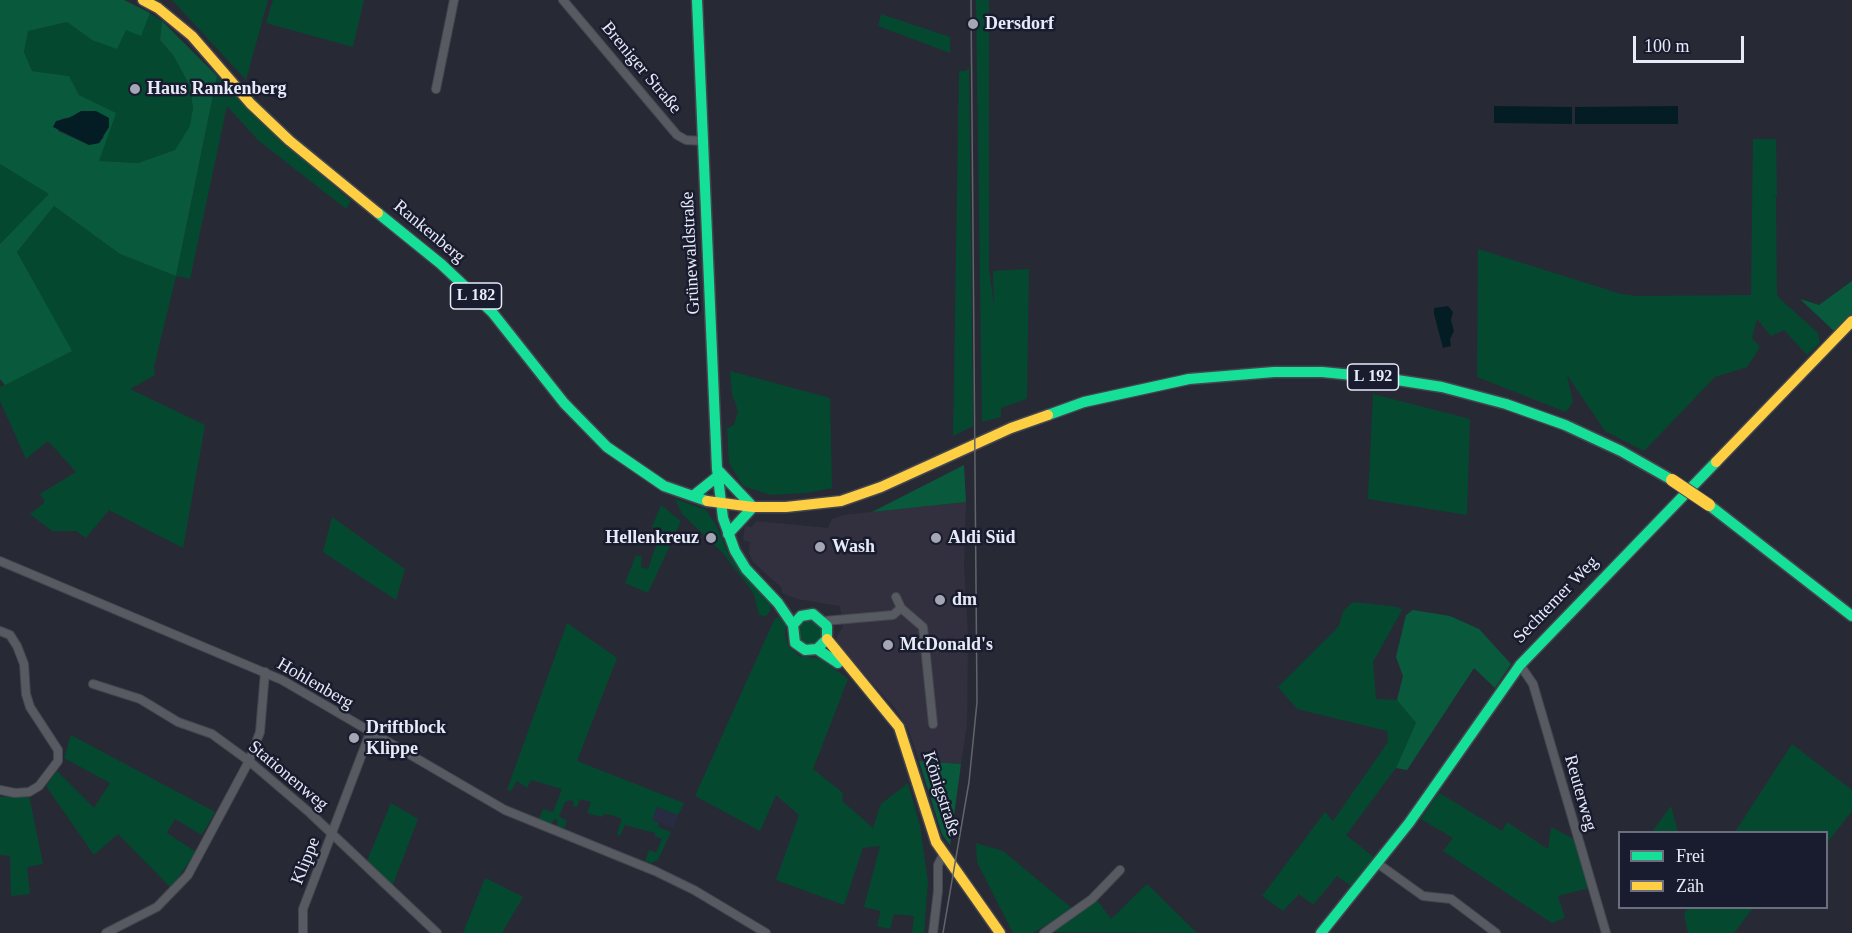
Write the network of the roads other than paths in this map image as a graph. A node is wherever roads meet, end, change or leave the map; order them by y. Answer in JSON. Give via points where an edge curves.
{"nodes":[{"id":1,"x":142,"y":0,"type":"edge"},
{"id":2,"x":454,"y":0,"type":"edge"},
{"id":3,"x":563,"y":0,"type":"edge"},
{"id":4,"x":697,"y":0,"type":"edge"},
{"id":5,"x":436,"y":89,"type":"dead end"},
{"id":6,"x":704,"y":141,"type":"junction"},
{"id":7,"x":1852,"y":321,"type":"edge"},
{"id":8,"x":718,"y":472,"type":"junction"},
{"id":9,"x":693,"y":496,"type":"junction"},
{"id":10,"x":721,"y":505,"type":"junction"},
{"id":11,"x":753,"y":507,"type":"junction"},
{"id":12,"x":728,"y":534,"type":"junction"},
{"id":13,"x":0,"y":561,"type":"edge"},
{"id":14,"x":896,"y":597,"type":"dead end"},
{"id":15,"x":901,"y":608,"type":"junction"},
{"id":16,"x":1852,"y":616,"type":"edge"},
{"id":17,"x":797,"y":621,"type":"junction"},
{"id":18,"x":0,"y":630,"type":"edge"},
{"id":19,"x":826,"y":630,"type":"junction"},
{"id":20,"x":817,"y":649,"type":"junction"},
{"id":21,"x":1520,"y":664,"type":"junction"},
{"id":22,"x":265,"y":672,"type":"junction"},
{"id":23,"x":853,"y":673,"type":"junction"},
{"id":24,"x":93,"y":684,"type":"dead end"},
{"id":25,"x":933,"y":724,"type":"dead end"},
{"id":26,"x":370,"y":733,"type":"junction"},
{"id":27,"x":249,"y":761,"type":"junction"},
{"id":28,"x":0,"y":790,"type":"edge"},
{"id":29,"x":332,"y":834,"type":"junction"},
{"id":30,"x":943,"y":855,"type":"junction"},
{"id":31,"x":1377,"y":863,"type":"junction"},
{"id":32,"x":1120,"y":870,"type":"dead end"},
{"id":33,"x":998,"y":931,"type":"edge"},
{"id":34,"x":1046,"y":932,"type":"edge"},
{"id":35,"x":1323,"y":932,"type":"edge"},
{"id":36,"x":106,"y":933,"type":"edge"},
{"id":37,"x":303,"y":933,"type":"edge"},
{"id":38,"x":437,"y":933,"type":"edge"},
{"id":39,"x":765,"y":933,"type":"edge"},
{"id":40,"x":933,"y":933,"type":"edge"},
{"id":41,"x":1494,"y":933,"type":"edge"},
{"id":42,"x":1606,"y":933,"type":"edge"}],
"edges":[{"from":1,"to":9,"type":"main road","name":"Rankenberg","number":"L 182","via":[[192,36],[250,103],[290,141],[441,264],[492,312],[564,403],[607,447],[663,486]]},
{"from":2,"to":5,"type":"street"},
{"from":3,"to":6,"type":"street","name":"Breniger Straße","via":[[677,135]]},
{"from":4,"to":6,"type":"main road","name":"Grünewaldstraße"},
{"from":6,"to":8,"type":"main road","name":"Grünewaldstraße"},
{"from":7,"to":21,"type":"main road","name":"Sechtemer Weg"},
{"from":8,"to":9,"type":"main road"},
{"from":8,"to":10,"type":"main road","name":"Grünewaldstraße"},
{"from":8,"to":11,"type":"main road"},
{"from":9,"to":10,"type":"main road","name":"Rankenberg","number":"L 182"},
{"from":10,"to":11,"type":"main road","number":"L 192"},
{"from":10,"to":12,"type":"main road","name":"Königstraße"},
{"from":11,"to":12,"type":"main road"},
{"from":11,"to":16,"type":"main road","number":"L 192","bridge":true,"via":[[812,505],[860,495],[1011,428],[1109,395],[1189,379],[1274,372],[1384,378],[1442,387],[1506,404],[1566,425],[1621,451],[1710,505]]},
{"from":12,"to":17,"type":"main road","name":"Königstraße","via":[[746,570]]},
{"from":13,"to":22,"type":"street","name":"Hohlenberg"},
{"from":14,"to":15,"type":"street"},
{"from":15,"to":19,"type":"street","via":[[893,615],[847,619]]},
{"from":15,"to":25,"type":"street","via":[[923,627]]},
{"from":17,"to":19,"type":"main road","via":[[813,614]]},
{"from":17,"to":20,"type":"main road","name":"Königstraße","via":[[795,643],[805,650]]},
{"from":18,"to":28,"type":"street","via":[[10,635],[17,646],[24,664],[30,707],[58,750],[58,761],[39,786],[29,792]]},
{"from":19,"to":20,"type":"main road"},
{"from":19,"to":23,"type":"main road","name":"Königstraße"},
{"from":20,"to":23,"type":"main road","name":"Königstraße"},
{"from":21,"to":31,"type":"main road","name":"Sechtemer Weg"},
{"from":21,"to":42,"type":"street","name":"Reuterweg","via":[[1533,684]]},
{"from":22,"to":26,"type":"street","name":"Hohlenberg"},
{"from":22,"to":27,"type":"street","via":[[260,732]]},
{"from":23,"to":30,"type":"main road","name":"Königstraße","via":[[899,727]]},
{"from":24,"to":27,"type":"street","name":"Stationenweg","via":[[140,699],[178,722],[212,734]]},
{"from":26,"to":29,"type":"street","name":"Klippe"},
{"from":26,"to":39,"type":"street","name":"Hohlenberg","via":[[505,810],[656,871]]},
{"from":27,"to":29,"type":"street","name":"Stationenweg"},
{"from":27,"to":36,"type":"street","via":[[181,885],[157,907]]},
{"from":29,"to":37,"type":"street","name":"Klippe","via":[[303,909]]},
{"from":29,"to":38,"type":"street","name":"Stationenweg"},
{"from":30,"to":33,"type":"main road","name":"Königstraße"},
{"from":30,"to":40,"type":"street","via":[[938,865]]},
{"from":31,"to":35,"type":"main road","name":"Sechtemer Weg"},
{"from":31,"to":41,"type":"street","via":[[1424,896],[1451,899]]},
{"from":32,"to":34,"type":"street","via":[[1092,899]]}]}
